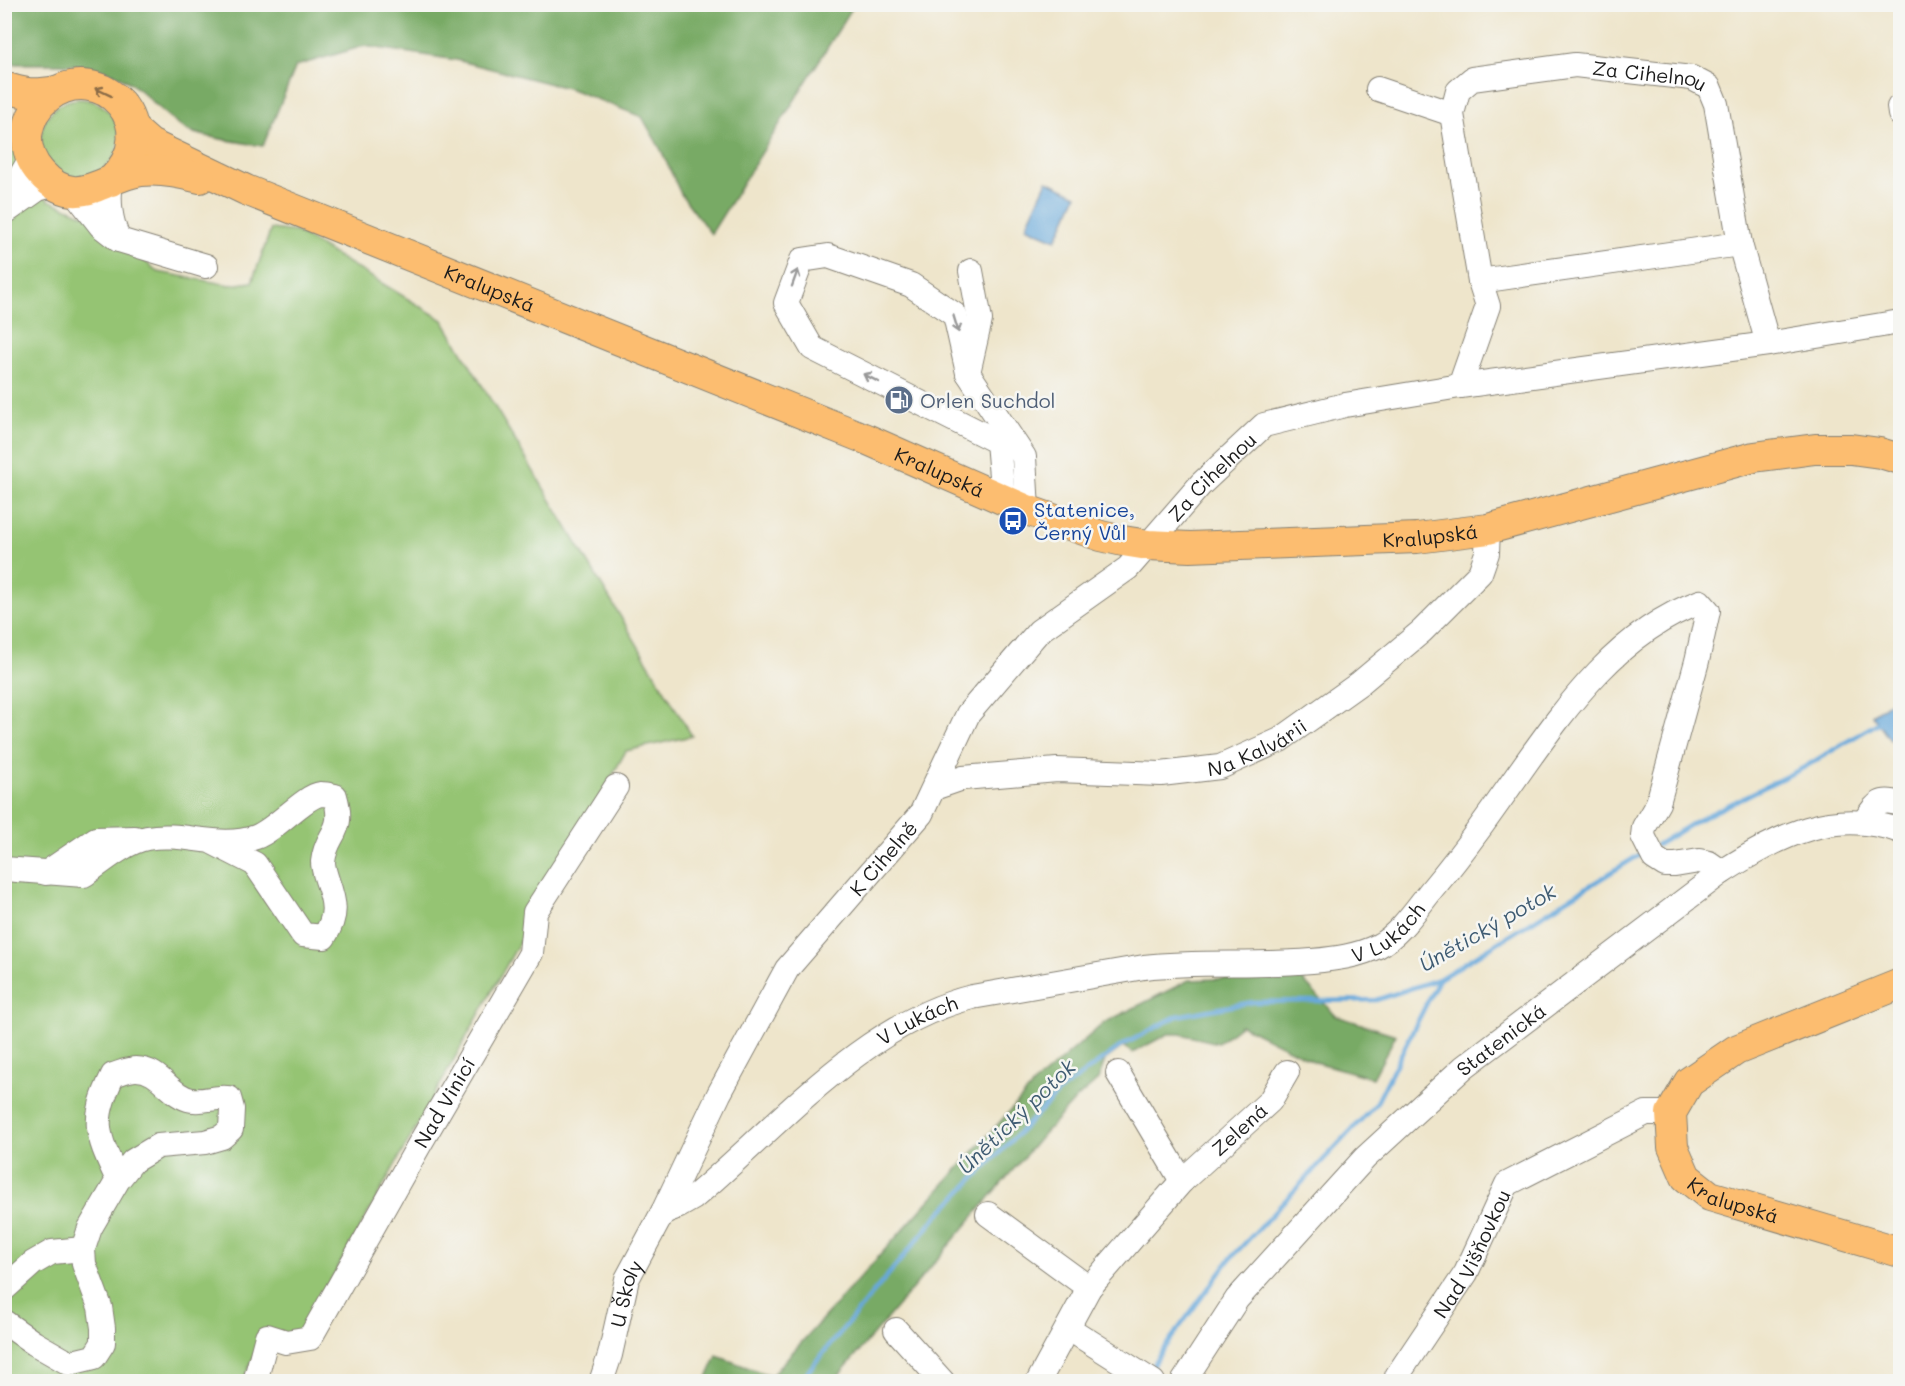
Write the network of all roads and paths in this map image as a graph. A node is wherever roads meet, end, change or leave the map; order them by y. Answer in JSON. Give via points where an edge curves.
{"nodes":[{"id":1,"x":4,"y":87,"type":"edge"},
{"id":2,"x":1378,"y":89,"type":"dead end"},
{"id":3,"x":56,"y":91,"type":"junction"},
{"id":4,"x":4,"y":108,"type":"edge"},
{"id":5,"x":1452,"y":114,"type":"junction"},
{"id":6,"x":133,"y":129,"type":"junction"},
{"id":7,"x":29,"y":147,"type":"junction"},
{"id":8,"x":111,"y":181,"type":"junction"},
{"id":9,"x":60,"y":186,"type":"junction"},
{"id":10,"x":246,"y":190,"type":"junction"},
{"id":11,"x":4,"y":192,"type":"edge"},
{"id":12,"x":4,"y":213,"type":"edge"},
{"id":13,"x":119,"y":240,"type":"junction"},
{"id":14,"x":1740,"y":244,"type":"junction"},
{"id":15,"x":206,"y":266,"type":"dead end"},
{"id":16,"x":971,"y":271,"type":"dead end"},
{"id":17,"x":1480,"y":281,"type":"junction"},
{"id":18,"x":1900,"y":322,"type":"edge"},
{"id":19,"x":1768,"y":344,"type":"junction"},
{"id":20,"x":968,"y":373,"type":"junction"},
{"id":21,"x":1460,"y":386,"type":"junction"},
{"id":22,"x":1900,"y":459,"type":"edge"},
{"id":23,"x":1015,"y":505,"type":"junction"},
{"id":24,"x":1488,"y":529,"type":"junction"},
{"id":25,"x":1148,"y":545,"type":"junction"},
{"id":26,"x":616,"y":787,"type":"dead end"},
{"id":27,"x":934,"y":788,"type":"junction"},
{"id":28,"x":1900,"y":804,"type":"edge"},
{"id":29,"x":1864,"y":822,"type":"junction"},
{"id":30,"x":1900,"y":831,"type":"edge"},
{"id":31,"x":212,"y":842,"type":"junction"},
{"id":32,"x":4,"y":869,"type":"edge"},
{"id":33,"x":1722,"y":872,"type":"junction"},
{"id":34,"x":1900,"y":984,"type":"edge"},
{"id":35,"x":1287,"y":1072,"type":"dead end"},
{"id":36,"x":1118,"y":1073,"type":"dead end"},
{"id":37,"x":1671,"y":1113,"type":"junction"},
{"id":38,"x":118,"y":1180,"type":"junction"},
{"id":39,"x":1182,"y":1181,"type":"junction"},
{"id":40,"x":663,"y":1212,"type":"junction"},
{"id":41,"x":988,"y":1214,"type":"dead end"},
{"id":42,"x":83,"y":1249,"type":"junction"},
{"id":43,"x":1900,"y":1252,"type":"edge"},
{"id":44,"x":1089,"y":1288,"type":"junction"},
{"id":45,"x":4,"y":1289,"type":"edge"},
{"id":46,"x":4,"y":1322,"type":"edge"},
{"id":47,"x":1068,"y":1329,"type":"junction"},
{"id":48,"x":896,"y":1330,"type":"dead end"},
{"id":49,"x":1147,"y":1378,"type":"edge"},
{"id":50,"x":1184,"y":1381,"type":"edge"},
{"id":51,"x":255,"y":1382,"type":"edge"},
{"id":52,"x":601,"y":1382,"type":"edge"},
{"id":53,"x":943,"y":1382,"type":"edge"},
{"id":54,"x":1038,"y":1382,"type":"edge"},
{"id":55,"x":1398,"y":1382,"type":"edge"}],
"edges":[{"from":1,"to":3,"type":"main road","via":[[24,94]]},
{"from":2,"to":5,"type":"street"},
{"from":6,"to":3,"type":"main road","one_way":true,"via":[[123,106],[104,90],[80,85]]},
{"from":3,"to":7,"type":"main road","via":[[41,102],[31,118]]},
{"from":4,"to":7,"type":"main road","via":[[19,118]]},
{"from":5,"to":14,"type":"street","name":"Za Cihelnou","via":[[1458,91],[1472,79],[1575,65],[1692,78],[1709,87],[1716,104]]},
{"from":5,"to":17,"type":"street"},
{"from":6,"to":8,"type":"main road","via":[[129,158]]},
{"from":6,"to":10,"type":"main road","name":"Kralupská","via":[[150,144]]},
{"from":7,"to":9,"type":"main road","via":[[37,168]]},
{"from":7,"to":11,"type":"street","via":[[20,177]]},
{"from":8,"to":9,"type":"main road","via":[[89,190]]},
{"from":8,"to":10,"type":"main road","via":[[140,171],[160,171]]},
{"from":8,"to":13,"type":"street","via":[[111,213]]},
{"from":9,"to":12,"type":"street","via":[[38,189]]},
{"from":9,"to":13,"type":"street","via":[[75,193],[101,226]]},
{"from":10,"to":23,"type":"main road","name":"Kralupská","via":[[866,439]]},
{"from":13,"to":15,"type":"street"},
{"from":14,"to":17,"type":"street"},
{"from":14,"to":19,"type":"street","name":"Za Cihelnou"},
{"from":16,"to":20,"type":"street","via":[[980,320]]},
{"from":17,"to":21,"type":"street","via":[[1488,306]]},
{"from":18,"to":19,"type":"street","name":"Za Cihelnou"},
{"from":19,"to":21,"type":"street","name":"Za Cihelnou"},
{"from":20,"to":23,"type":"street","via":[[1024,457]]},
{"from":23,"to":20,"type":"street","one_way":true,"via":[[998,442],[812,348],[786,303],[802,260],[828,256],[911,285],[955,315]]},
{"from":21,"to":25,"type":"street","name":"Za Cihelnou","via":[[1345,405],[1264,425],[1201,484]]},
{"from":22,"to":24,"type":"main road","name":"Kralupská","via":[[1851,449],[1754,457]]},
{"from":23,"to":25,"type":"main road","name":"Kralupská","via":[[1101,536]]},
{"from":24,"to":25,"type":"main road","name":"Kralupská","via":[[1417,538],[1266,546]]},
{"from":24,"to":27,"type":"street","name":"Na Kalvárii","via":[[1487,553],[1480,573],[1422,631],[1280,740],[1220,767],[1161,774],[1057,770],[963,778]]},
{"from":25,"to":27,"type":"street","name":"K Cihelně","via":[[1128,568],[1039,631],[968,714]]},
{"from":26,"to":51,"type":"street","name":"Nad Vinicí","via":[[535,912],[531,953],[310,1338],[286,1342],[267,1336]]},
{"from":27,"to":40,"type":"street","name":"K Cihelně","via":[[921,814],[786,969],[719,1094]]},
{"from":28,"to":29,"type":"street","via":[[1889,801],[1875,806]]},
{"from":29,"to":30,"type":"street","name":"Statenická"},
{"from":29,"to":33,"type":"street","name":"Statenická","via":[[1811,827]]},
{"from":31,"to":31,"type":"street","via":[[255,864],[303,935],[324,937],[333,923],[334,912],[323,866],[324,853],[339,824],[334,796],[320,794],[307,799],[257,836]]},
{"from":31,"to":32,"type":"street","via":[[180,836],[145,838],[114,853],[84,875]]},
{"from":33,"to":40,"type":"street","name":"V Lukách","via":[[1699,861],[1665,865],[1653,858],[1643,836],[1658,803],[1697,661],[1708,611],[1700,602],[1646,630],[1595,675],[1553,725],[1447,871],[1392,937],[1380,945],[1348,957],[1307,961],[1170,964],[972,997],[940,1006],[866,1047],[693,1198]]},
{"from":33,"to":50,"type":"street","name":"Statenická","via":[[1464,1067],[1365,1158],[1237,1299]]},
{"from":34,"to":37,"type":"main road","via":[[1736,1050],[1689,1082]]},
{"from":35,"to":39,"type":"street","name":"Zelená","via":[[1270,1101]]},
{"from":36,"to":39,"type":"street"},
{"from":37,"to":43,"type":"main road","name":"Kralupská","via":[[1672,1147],[1686,1177],[1710,1196]]},
{"from":37,"to":55,"type":"street","name":"Nad Višňovkou","via":[[1646,1113],[1507,1184],[1466,1273],[1397,1376]]},
{"from":38,"to":38,"type":"street","via":[[98,1126],[99,1108],[113,1075],[134,1068],[149,1070],[178,1096],[193,1101],[229,1098],[231,1129],[222,1137],[158,1146],[133,1161]]},
{"from":38,"to":42,"type":"street","via":[[90,1228]]},
{"from":39,"to":44,"type":"street","name":"Zelená"},
{"from":40,"to":52,"type":"street","name":"U Školy","via":[[627,1279]]},
{"from":41,"to":44,"type":"street"},
{"from":42,"to":45,"type":"street","via":[[52,1252]]},
{"from":42,"to":46,"type":"street","via":[[104,1328],[103,1343],[94,1357],[69,1363]]},
{"from":44,"to":47,"type":"street","name":"Zelená"},
{"from":47,"to":49,"type":"street"},
{"from":47,"to":54,"type":"street","name":"Zelená"},
{"from":48,"to":53,"type":"street"}]}
